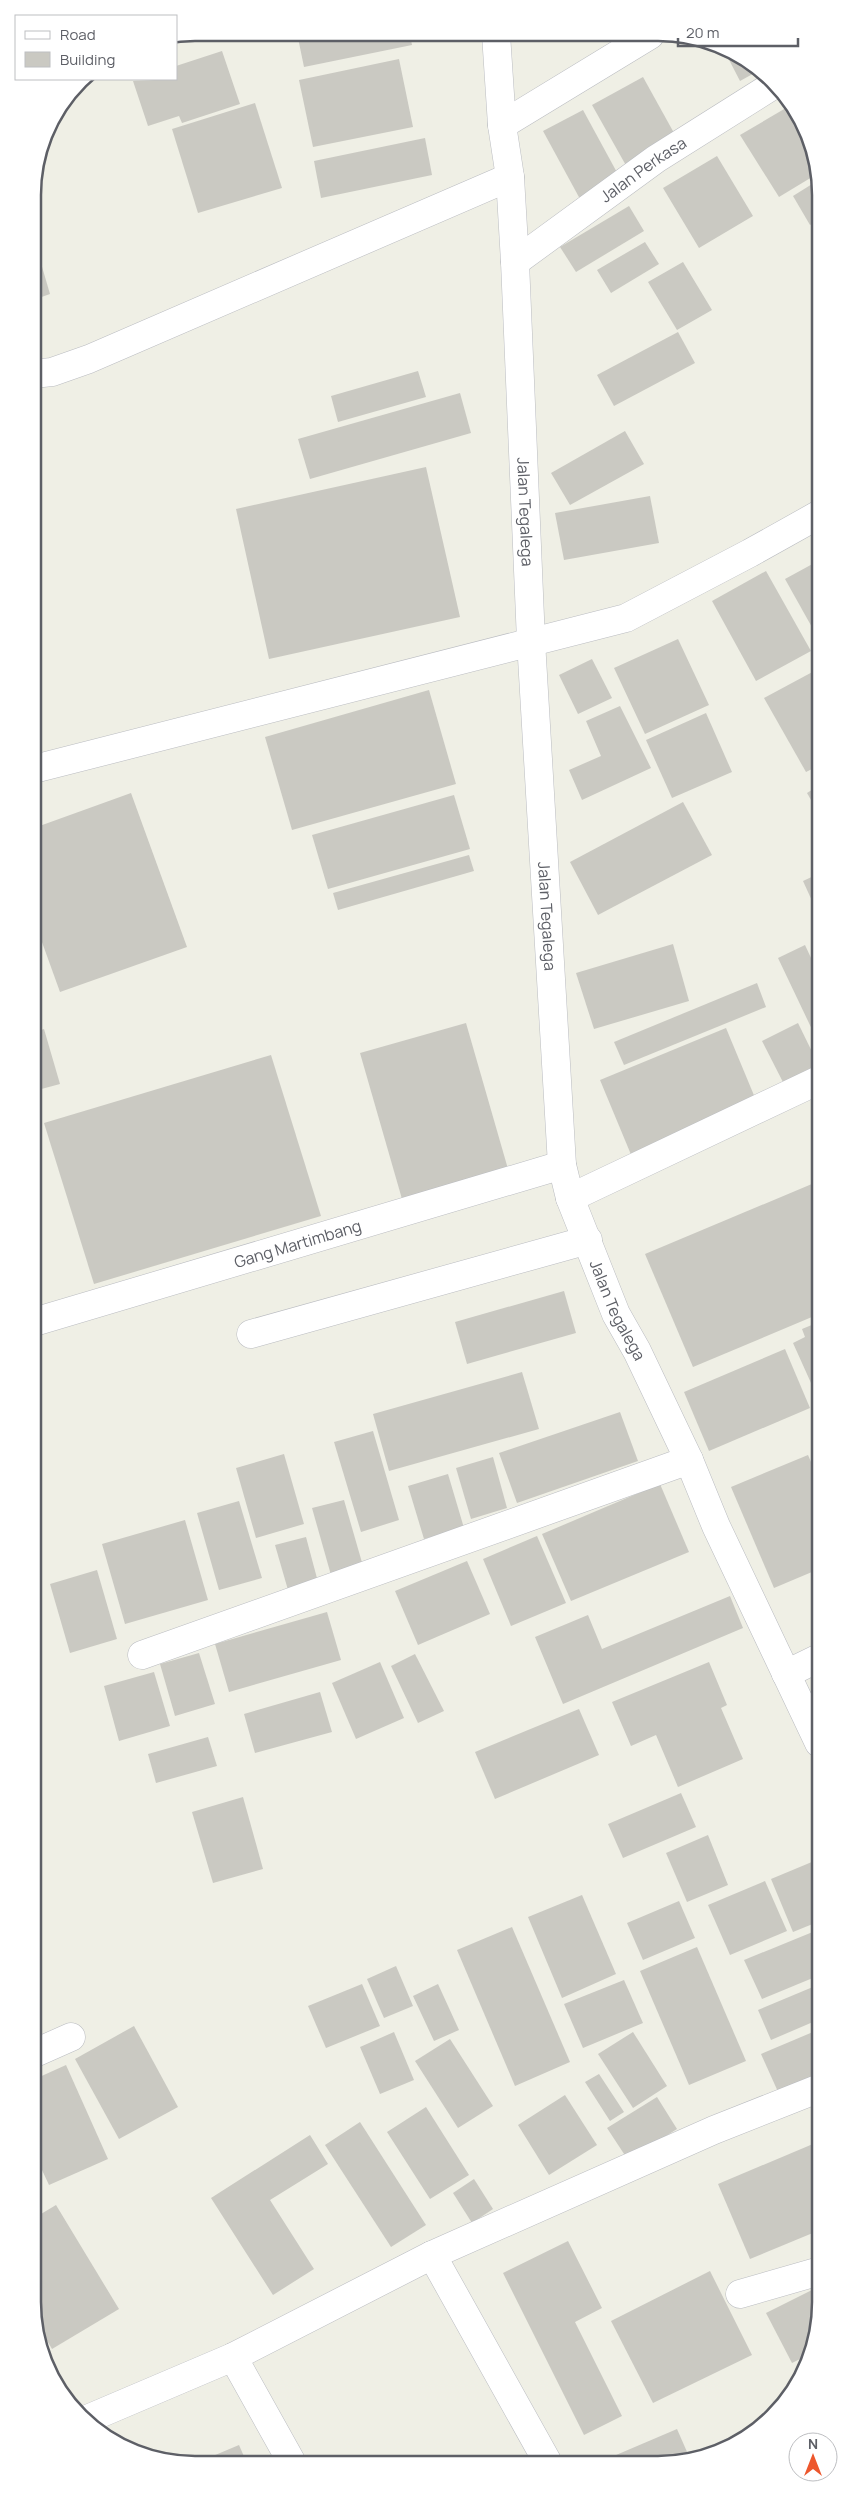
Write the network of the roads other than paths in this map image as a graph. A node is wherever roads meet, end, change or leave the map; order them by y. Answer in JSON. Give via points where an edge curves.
{"nodes":[{"id":1,"x":496,"y":41,"type":"edge"},
{"id":2,"x":640,"y":41,"type":"edge"},
{"id":3,"x":769,"y":88,"type":"edge"},
{"id":4,"x":502,"y":125,"type":"junction"},
{"id":5,"x":510,"y":177,"type":"junction"},
{"id":6,"x":515,"y":262,"type":"junction"},
{"id":7,"x":42,"y":373,"type":"edge"},
{"id":8,"x":812,"y":518,"type":"edge"},
{"id":9,"x":531,"y":641,"type":"junction"},
{"id":10,"x":42,"y":767,"type":"edge"},
{"id":11,"x":812,"y":1083,"type":"edge"},
{"id":12,"x":562,"y":1165,"type":"junction"},
{"id":13,"x":570,"y":1198,"type":"junction"},
{"id":14,"x":588,"y":1240,"type":"junction"},
{"id":15,"x":41,"y":1320,"type":"edge"},
{"id":16,"x":251,"y":1334,"type":"dead end"},
{"id":17,"x":689,"y":1460,"type":"junction"},
{"id":18,"x":142,"y":1655,"type":"dead end"},
{"id":19,"x":811,"y":1662,"type":"edge"},
{"id":20,"x":786,"y":1674,"type":"junction"},
{"id":21,"x":811,"y":1727,"type":"edge"},
{"id":22,"x":71,"y":2037,"type":"dead end"},
{"id":23,"x":41,"y":2050,"type":"edge"},
{"id":24,"x":811,"y":2092,"type":"edge"},
{"id":25,"x":432,"y":2255,"type":"junction"},
{"id":26,"x":811,"y":2274,"type":"edge"},
{"id":27,"x":740,"y":2294,"type":"dead end"},
{"id":28,"x":233,"y":2356,"type":"junction"},
{"id":29,"x":93,"y":2417,"type":"edge"},
{"id":30,"x":288,"y":2456,"type":"edge"},
{"id":31,"x":544,"y":2456,"type":"edge"}],
"edges":[{"from":1,"to":4,"type":"street","name":"Jalan Tegalega"},
{"from":2,"to":4,"type":"street"},
{"from":3,"to":6,"type":"street","name":"Jalan Perkasa","via":[[656,158]]},
{"from":4,"to":5,"type":"street","name":"Jalan Tegalega"},
{"from":5,"to":6,"type":"street","name":"Jalan Tegalega"},
{"from":5,"to":7,"type":"street","via":[[89,359]]},
{"from":6,"to":9,"type":"street","name":"Jalan Tegalega"},
{"from":8,"to":9,"type":"street","via":[[626,618]]},
{"from":9,"to":10,"type":"street"},
{"from":9,"to":12,"type":"street","name":"Jalan Tegalega"},
{"from":11,"to":13,"type":"street"},
{"from":12,"to":13,"type":"street","name":"Jalan Tegalega"},
{"from":12,"to":15,"type":"street","name":"Gang Martimbang"},
{"from":13,"to":14,"type":"street","name":"Jalan Tegalega"},
{"from":14,"to":16,"type":"street"},
{"from":14,"to":17,"type":"street","name":"Jalan Tegalega","via":[[616,1314]]},
{"from":17,"to":18,"type":"street"},
{"from":17,"to":20,"type":"street","name":"Jalan Tegalega","via":[[716,1526]]},
{"from":19,"to":20,"type":"street"},
{"from":20,"to":21,"type":"street","name":"Jalan Tegalega"},
{"from":22,"to":23,"type":"street"},
{"from":24,"to":25,"type":"street","via":[[714,2130]]},
{"from":25,"to":28,"type":"street"},
{"from":25,"to":31,"type":"street"},
{"from":26,"to":27,"type":"street"},
{"from":28,"to":29,"type":"street"},
{"from":28,"to":30,"type":"street"}]}
